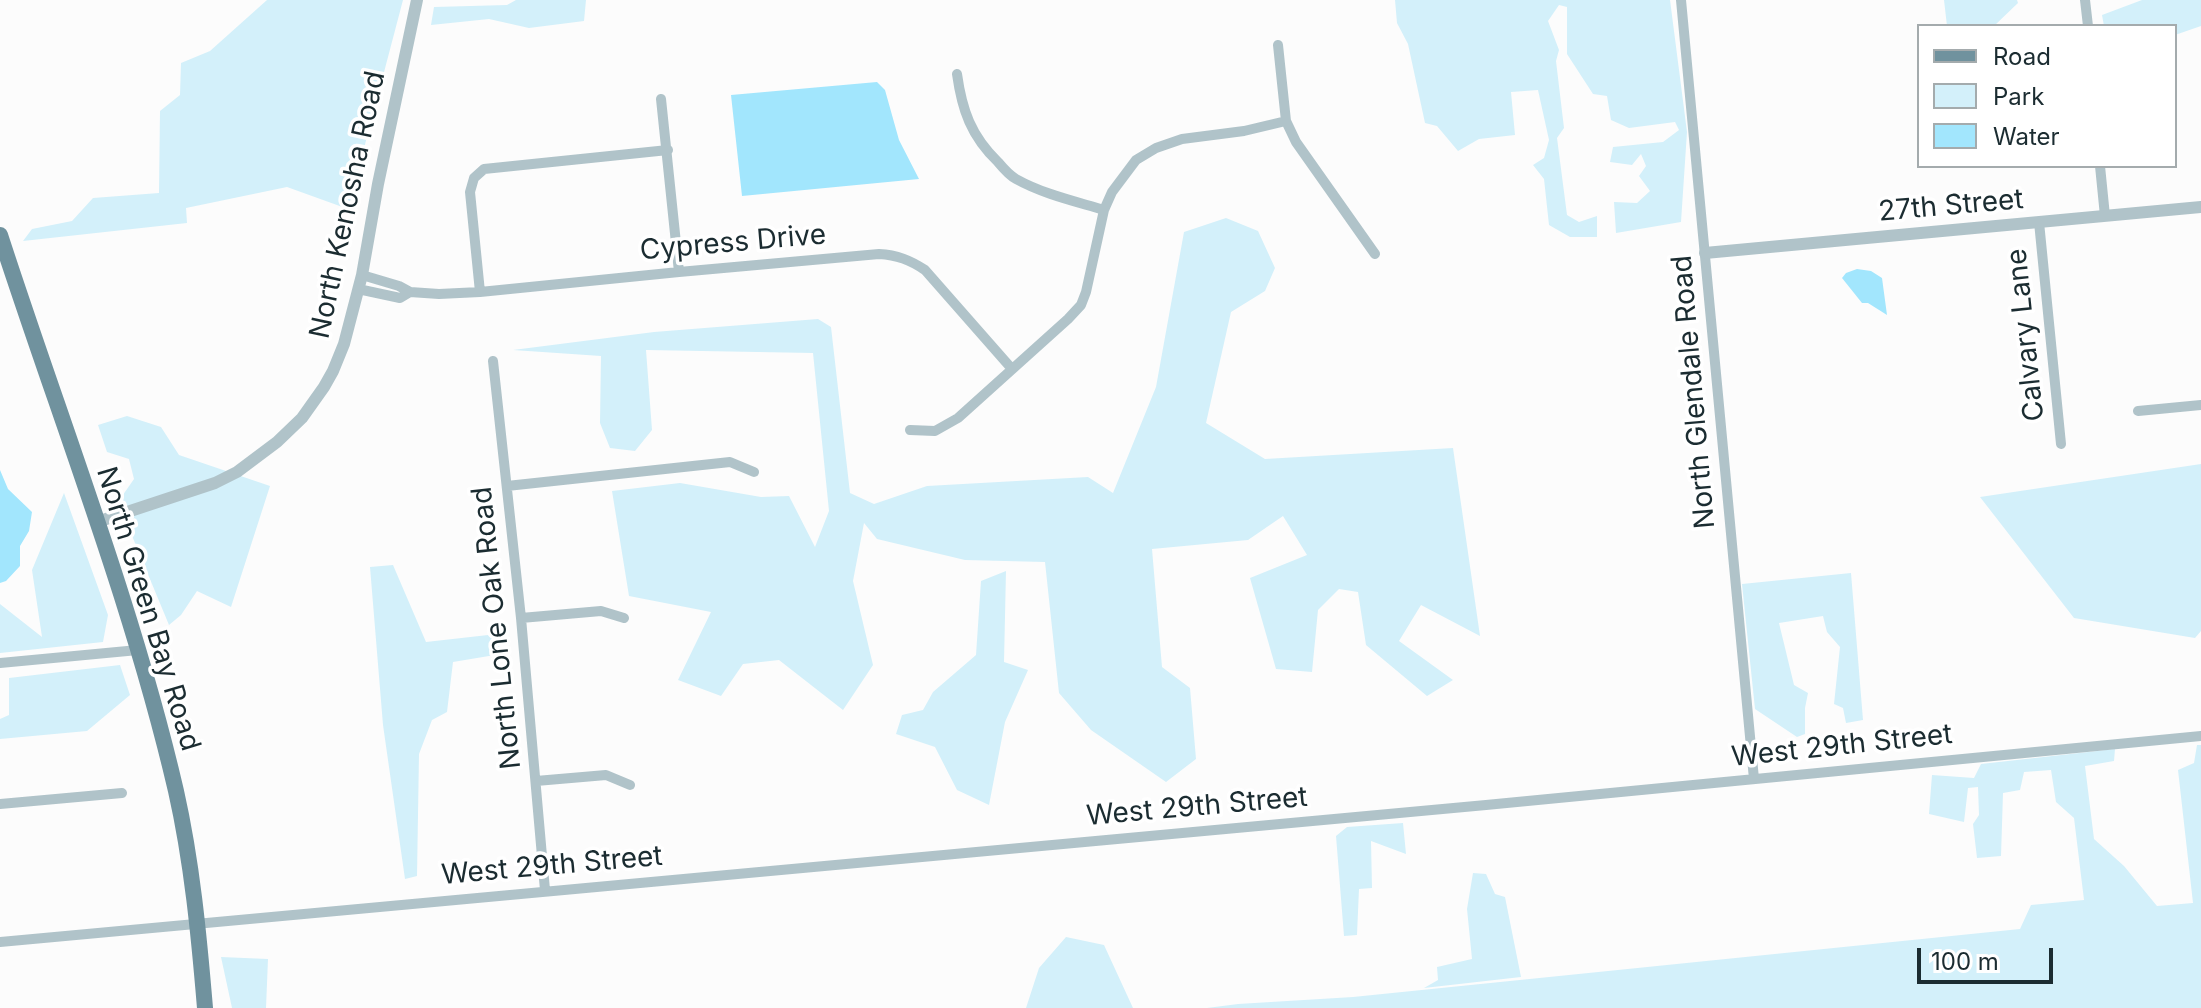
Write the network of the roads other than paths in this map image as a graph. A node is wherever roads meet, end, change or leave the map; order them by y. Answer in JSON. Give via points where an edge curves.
{"nodes":[{"id":1,"x":417,"y":0,"type":"edge"},
{"id":2,"x":1681,"y":0,"type":"edge"},
{"id":3,"x":2085,"y":0,"type":"edge"},
{"id":4,"x":2088,"y":24,"type":"edge"},
{"id":5,"x":1278,"y":45,"type":"dead end"},
{"id":6,"x":957,"y":74,"type":"dead end"},
{"id":7,"x":661,"y":99,"type":"dead end"},
{"id":8,"x":1286,"y":121,"type":"junction"},
{"id":9,"x":668,"y":150,"type":"junction"},
{"id":10,"x":2100,"y":168,"type":"edge"},
{"id":11,"x":2201,"y":207,"type":"edge"},
{"id":12,"x":1104,"y":210,"type":"junction"},
{"id":13,"x":2105,"y":216,"type":"junction"},
{"id":14,"x":2039,"y":222,"type":"junction"},
{"id":15,"x":0,"y":235,"type":"edge"},
{"id":16,"x":1705,"y":253,"type":"junction"},
{"id":17,"x":1375,"y":254,"type":"dead end"},
{"id":18,"x":679,"y":272,"type":"junction"},
{"id":19,"x":362,"y":275,"type":"junction"},
{"id":20,"x":358,"y":289,"type":"junction"},
{"id":21,"x":410,"y":292,"type":"junction"},
{"id":22,"x":480,"y":292,"type":"junction"},
{"id":23,"x":493,"y":361,"type":"dead end"},
{"id":24,"x":1012,"y":369,"type":"junction"},
{"id":25,"x":2201,"y":405,"type":"edge"},
{"id":26,"x":2138,"y":411,"type":"dead end"},
{"id":27,"x":910,"y":430,"type":"dead end"},
{"id":28,"x":2061,"y":444,"type":"dead end"},
{"id":29,"x":754,"y":472,"type":"dead end"},
{"id":30,"x":507,"y":486,"type":"junction"},
{"id":31,"x":97,"y":522,"type":"junction"},
{"id":32,"x":521,"y":618,"type":"junction"},
{"id":33,"x":624,"y":618,"type":"dead end"},
{"id":34,"x":138,"y":650,"type":"junction"},
{"id":35,"x":0,"y":663,"type":"edge"},
{"id":36,"x":2201,"y":736,"type":"edge"},
{"id":37,"x":1754,"y":779,"type":"junction"},
{"id":38,"x":536,"y":781,"type":"junction"},
{"id":39,"x":630,"y":785,"type":"dead end"},
{"id":40,"x":122,"y":793,"type":"dead end"},
{"id":41,"x":0,"y":804,"type":"edge"},
{"id":42,"x":545,"y":890,"type":"junction"},
{"id":43,"x":198,"y":923,"type":"junction"},
{"id":44,"x":0,"y":942,"type":"edge"},
{"id":45,"x":205,"y":1008,"type":"edge"}],
"edges":[{"from":1,"to":19,"type":"street","name":"North Kenosha Road"},
{"from":2,"to":16,"type":"street","name":"North Glendale Road"},
{"from":3,"to":4,"type":"street"},
{"from":5,"to":8,"type":"street"},
{"from":6,"to":12,"type":"street","via":[[972,129],[1013,177]]},
{"from":7,"to":9,"type":"street"},
{"from":8,"to":12,"type":"street","via":[[1156,148],[1125,172]]},
{"from":8,"to":17,"type":"street"},
{"from":9,"to":18,"type":"street"},
{"from":9,"to":22,"type":"street","via":[[484,169],[470,192]]},
{"from":10,"to":13,"type":"street"},
{"from":11,"to":13,"type":"street","name":"27th Street"},
{"from":12,"to":24,"type":"street","via":[[1081,305]]},
{"from":13,"to":14,"type":"street","name":"27th Street"},
{"from":14,"to":16,"type":"street","name":"27th Street"},
{"from":14,"to":28,"type":"street","name":"Calvary Lane"},
{"from":15,"to":31,"type":"main road","name":"North Green Bay Road"},
{"from":16,"to":37,"type":"street","name":"North Glendale Road"},
{"from":18,"to":22,"type":"street","name":"Cypress Drive"},
{"from":18,"to":24,"type":"street","name":"Cypress Drive","via":[[893,255],[925,270]]},
{"from":19,"to":20,"type":"street","name":"North Kenosha Road"},
{"from":19,"to":21,"type":"street","name":"Cypress Drive"},
{"from":20,"to":21,"type":"street","name":"Cypress Drive","via":[[400,298]]},
{"from":20,"to":31,"type":"street","name":"North Kenosha Road","via":[[333,371],[302,418],[277,442],[215,483]]},
{"from":21,"to":22,"type":"street","name":"Cypress Drive"},
{"from":23,"to":30,"type":"street","name":"North Lone Oak Road"},
{"from":24,"to":27,"type":"street","via":[[958,418],[935,431]]},
{"from":25,"to":26,"type":"street"},
{"from":29,"to":30,"type":"street","via":[[730,462]]},
{"from":30,"to":32,"type":"street","name":"North Lone Oak Road"},
{"from":31,"to":34,"type":"main road","name":"North Green Bay Road"},
{"from":32,"to":33,"type":"street","via":[[601,611]]},
{"from":32,"to":38,"type":"street","name":"North Lone Oak Road"},
{"from":34,"to":35,"type":"street"},
{"from":34,"to":43,"type":"main road","name":"North Green Bay Road","via":[[176,793]]},
{"from":36,"to":37,"type":"street","name":"West 29th Street"},
{"from":37,"to":42,"type":"street","name":"West 29th Street"},
{"from":38,"to":39,"type":"street","via":[[606,775]]},
{"from":38,"to":42,"type":"street","name":"North Lone Oak Road"},
{"from":40,"to":41,"type":"street"},
{"from":42,"to":43,"type":"street","name":"West 29th Street"},
{"from":43,"to":44,"type":"street","name":"West 29th Street"},
{"from":43,"to":45,"type":"main road","name":"North Green Bay Road"}]}
